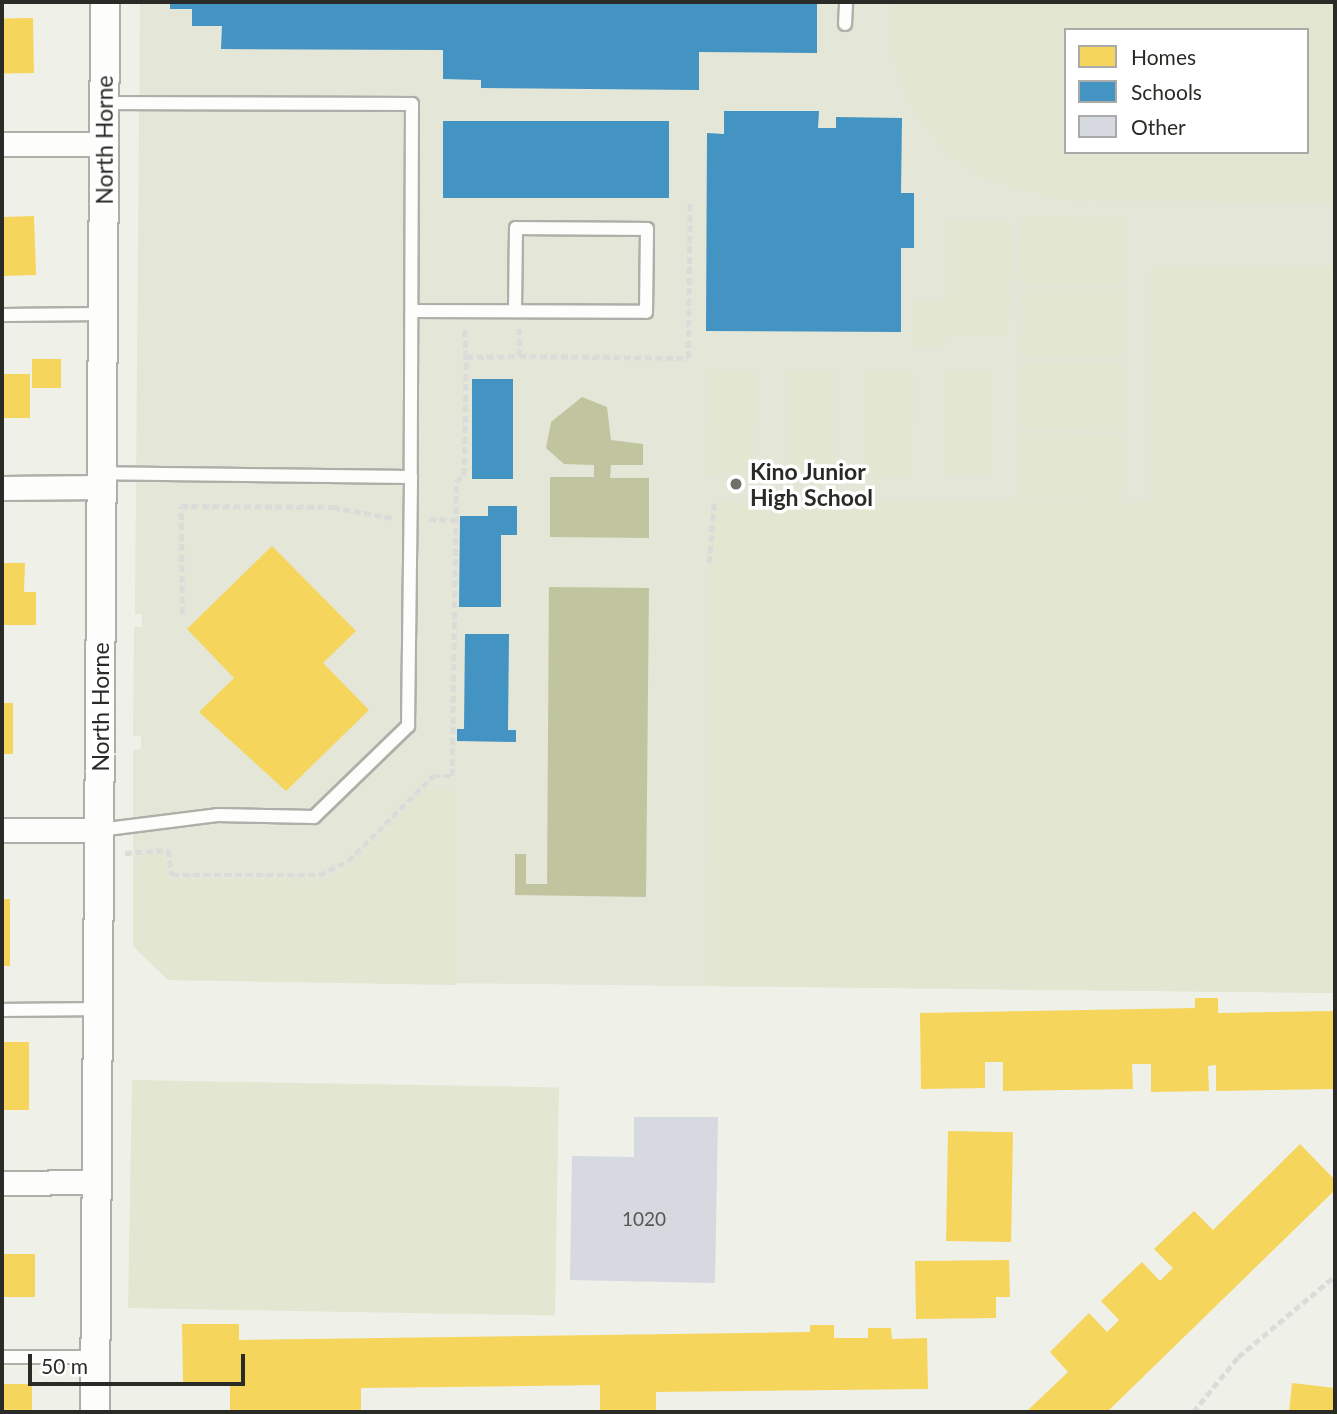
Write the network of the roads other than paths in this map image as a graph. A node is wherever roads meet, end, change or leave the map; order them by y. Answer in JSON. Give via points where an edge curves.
{"nodes":[{"id":1,"x":105,"y":2,"type":"edge"},
{"id":2,"x":846,"y":2,"type":"edge"},
{"id":3,"x":845,"y":24,"type":"dead end"},
{"id":4,"x":104,"y":103,"type":"junction"},
{"id":5,"x":2,"y":144,"type":"edge"},
{"id":6,"x":104,"y":144,"type":"junction"},
{"id":7,"x":412,"y":311,"type":"junction"},
{"id":8,"x":517,"y":311,"type":"junction"},
{"id":9,"x":103,"y":314,"type":"junction"},
{"id":10,"x":2,"y":315,"type":"edge"},
{"id":11,"x":411,"y":477,"type":"junction"},
{"id":12,"x":102,"y":480,"type":"junction"},
{"id":13,"x":2,"y":488,"type":"edge"},
{"id":14,"x":2,"y":830,"type":"edge"},
{"id":15,"x":99,"y":842,"type":"junction"},
{"id":16,"x":98,"y":1009,"type":"junction"},
{"id":17,"x":2,"y":1010,"type":"edge"},
{"id":18,"x":97,"y":1182,"type":"junction"},
{"id":19,"x":2,"y":1183,"type":"edge"},
{"id":20,"x":2,"y":1357,"type":"edge"},
{"id":21,"x":96,"y":1357,"type":"junction"},
{"id":22,"x":96,"y":1412,"type":"edge"}],
"edges":[{"from":1,"to":4,"type":"street","name":"North Horne"},
{"from":2,"to":3,"type":"lane"},
{"from":4,"to":6,"type":"street","name":"North Horne"},
{"from":4,"to":7,"type":"lane","via":[[412,104]]},
{"from":5,"to":6,"type":"street"},
{"from":6,"to":9,"type":"street","name":"North Horne"},
{"from":7,"to":8,"type":"lane"},
{"from":7,"to":11,"type":"lane"},
{"from":8,"to":8,"type":"lane","via":[[646,312],[647,229],[516,228]]},
{"from":9,"to":10,"type":"lane"},
{"from":9,"to":12,"type":"street","name":"North Horne"},
{"from":11,"to":12,"type":"lane"},
{"from":11,"to":15,"type":"lane","via":[[408,726],[314,817],[217,815]]},
{"from":12,"to":13,"type":"street"},
{"from":12,"to":15,"type":"street","name":"North Horne"},
{"from":14,"to":15,"type":"street"},
{"from":15,"to":16,"type":"street","name":"North Horne"},
{"from":16,"to":17,"type":"lane"},
{"from":16,"to":18,"type":"street","name":"North Horne"},
{"from":18,"to":19,"type":"street"},
{"from":18,"to":21,"type":"street","name":"North Horne"},
{"from":20,"to":21,"type":"lane"},
{"from":21,"to":22,"type":"street","name":"North Horne"}]}
